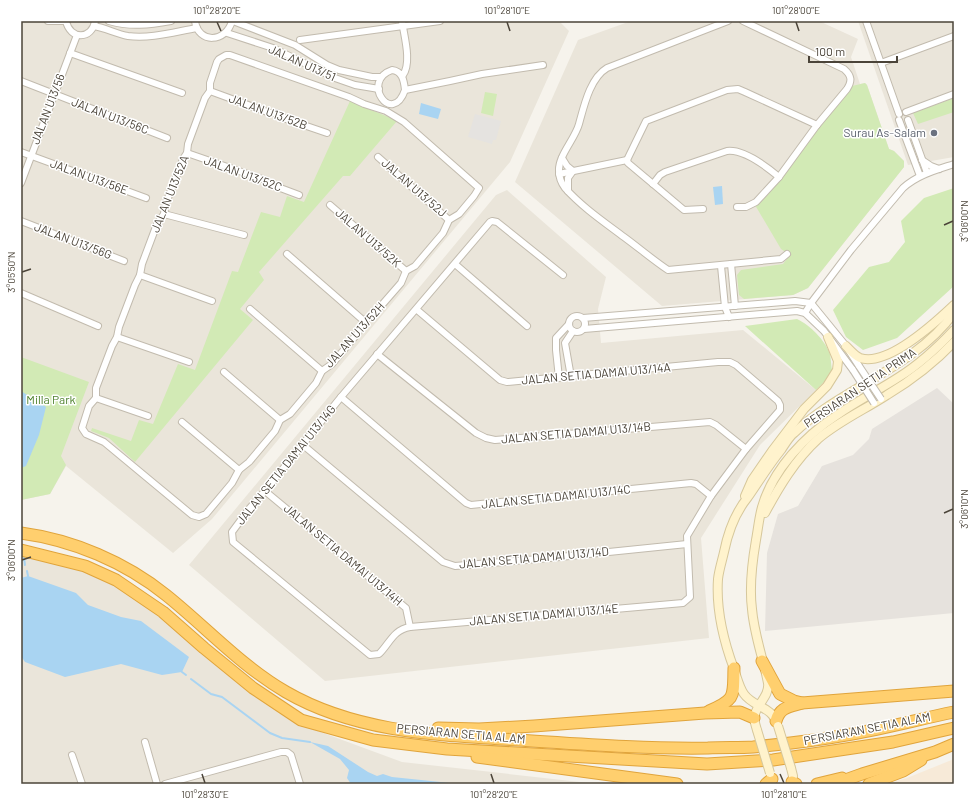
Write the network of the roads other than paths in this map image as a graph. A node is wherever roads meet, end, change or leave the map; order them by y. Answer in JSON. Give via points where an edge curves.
{"nodes":[{"id":1,"x":48,"y":21,"type":"edge"},
{"id":2,"x":66,"y":21,"type":"edge"},
{"id":3,"x":109,"y":21,"type":"edge"},
{"id":4,"x":171,"y":21,"type":"edge"},
{"id":5,"x":195,"y":21,"type":"edge"},
{"id":6,"x":232,"y":21,"type":"edge"},
{"id":7,"x":440,"y":21,"type":"edge"},
{"id":8,"x":728,"y":21,"type":"edge"},
{"id":9,"x":743,"y":21,"type":"edge"},
{"id":10,"x":866,"y":21,"type":"edge"},
{"id":11,"x":95,"y":24,"type":"edge"},
{"id":12,"x":403,"y":24,"type":"edge"},
{"id":13,"x":197,"y":28,"type":"junction"},
{"id":14,"x":227,"y":33,"type":"junction"},
{"id":15,"x":77,"y":34,"type":"junction"},
{"id":16,"x":954,"y":36,"type":"edge"},
{"id":17,"x":300,"y":40,"type":"dead end"},
{"id":18,"x":70,"y":53,"type":"junction"},
{"id":19,"x":881,"y":63,"type":"junction"},
{"id":20,"x":543,"y":65,"type":"dead end"},
{"id":21,"x":401,"y":74,"type":"junction"},
{"id":22,"x":381,"y":77,"type":"junction"},
{"id":23,"x":21,"y":81,"type":"edge"},
{"id":24,"x":379,"y":89,"type":"junction"},
{"id":25,"x":405,"y":90,"type":"junction"},
{"id":26,"x":210,"y":91,"type":"junction"},
{"id":27,"x":182,"y":93,"type":"dead end"},
{"id":28,"x":954,"y":94,"type":"edge"},
{"id":29,"x":53,"y":95,"type":"junction"},
{"id":30,"x":389,"y":104,"type":"junction"},
{"id":31,"x":386,"y":110,"type":"junction"},
{"id":32,"x":906,"y":112,"type":"junction"},
{"id":33,"x":899,"y":114,"type":"junction"},
{"id":34,"x":899,"y":120,"type":"junction"},
{"id":35,"x":908,"y":120,"type":"junction"},
{"id":36,"x":817,"y":125,"type":"junction"},
{"id":37,"x":327,"y":133,"type":"dead end"},
{"id":38,"x":167,"y":138,"type":"dead end"},
{"id":39,"x":21,"y":152,"type":"edge"},
{"id":40,"x":187,"y":153,"type":"junction"},
{"id":41,"x":31,"y":156,"type":"junction"},
{"id":42,"x":378,"y":157,"type":"dead end"},
{"id":43,"x":562,"y":158,"type":"junction"},
{"id":44,"x":627,"y":160,"type":"junction"},
{"id":45,"x":922,"y":160,"type":"junction"},
{"id":46,"x":915,"y":164,"type":"junction"},
{"id":47,"x":954,"y":164,"type":"edge"},
{"id":48,"x":939,"y":169,"type":"junction"},
{"id":49,"x":573,"y":171,"type":"junction"},
{"id":50,"x":927,"y":173,"type":"junction"},
{"id":51,"x":559,"y":174,"type":"junction"},
{"id":52,"x":920,"y":176,"type":"junction"},
{"id":53,"x":779,"y":177,"type":"junction"},
{"id":54,"x":911,"y":180,"type":"junction"},
{"id":55,"x":21,"y":183,"type":"edge"},
{"id":56,"x":653,"y":184,"type":"junction"},
{"id":57,"x":568,"y":191,"type":"junction"},
{"id":58,"x":299,"y":195,"type":"dead end"},
{"id":59,"x":146,"y":198,"type":"dead end"},
{"id":60,"x":330,"y":205,"type":"dead end"},
{"id":61,"x":737,"y":207,"type":"dead end"},
{"id":62,"x":704,"y":209,"type":"dead end"},
{"id":63,"x":164,"y":214,"type":"junction"},
{"id":64,"x":450,"y":220,"type":"junction"},
{"id":65,"x":21,"y":221,"type":"edge"},
{"id":66,"x":244,"y":234,"type":"dead end"},
{"id":67,"x":287,"y":254,"type":"dead end"},
{"id":68,"x":787,"y":254,"type":"dead end"},
{"id":69,"x":124,"y":261,"type":"dead end"},
{"id":70,"x":455,"y":264,"type":"junction"},
{"id":71,"x":732,"y":264,"type":"junction"},
{"id":72,"x":721,"y":266,"type":"junction"},
{"id":73,"x":406,"y":271,"type":"junction"},
{"id":74,"x":140,"y":275,"type":"junction"},
{"id":75,"x":563,"y":275,"type":"dead end"},
{"id":76,"x":21,"y":293,"type":"edge"},
{"id":77,"x":212,"y":301,"type":"dead end"},
{"id":78,"x":811,"y":303,"type":"junction"},
{"id":79,"x":954,"y":305,"type":"edge"},
{"id":80,"x":735,"y":306,"type":"junction"},
{"id":81,"x":725,"y":307,"type":"junction"},
{"id":82,"x":250,"y":309,"type":"dead end"},
{"id":83,"x":416,"y":309,"type":"junction"},
{"id":84,"x":805,"y":313,"type":"junction"},
{"id":85,"x":954,"y":313,"type":"edge"},
{"id":86,"x":611,"y":316,"type":"junction"},
{"id":87,"x":729,"y":317,"type":"junction"},
{"id":88,"x":583,"y":318,"type":"junction"},
{"id":89,"x":364,"y":321,"type":"junction"},
{"id":90,"x":569,"y":324,"type":"junction"},
{"id":91,"x":98,"y":326,"type":"dead end"},
{"id":92,"x":527,"y":326,"type":"dead end"},
{"id":93,"x":611,"y":327,"type":"junction"},
{"id":94,"x":584,"y":329,"type":"junction"},
{"id":95,"x":954,"y":330,"type":"edge"},
{"id":96,"x":573,"y":331,"type":"junction"},
{"id":97,"x":118,"y":336,"type":"junction"},
{"id":98,"x":828,"y":337,"type":"junction"},
{"id":99,"x":954,"y":342,"type":"edge"},
{"id":100,"x":846,"y":346,"type":"junction"},
{"id":101,"x":377,"y":354,"type":"junction"},
{"id":102,"x":189,"y":362,"type":"dead end"},
{"id":103,"x":322,"y":371,"type":"junction"},
{"id":104,"x":224,"y":372,"type":"dead end"},
{"id":105,"x":571,"y":377,"type":"junction"},
{"id":106,"x":559,"y":378,"type":"junction"},
{"id":107,"x":341,"y":397,"type":"junction"},
{"id":108,"x":96,"y":398,"type":"junction"},
{"id":109,"x":878,"y":401,"type":"junction"},
{"id":110,"x":148,"y":416,"type":"dead end"},
{"id":111,"x":280,"y":420,"type":"junction"},
{"id":112,"x":182,"y":422,"type":"dead end"},
{"id":113,"x":303,"y":445,"type":"junction"},
{"id":114,"x":746,"y":449,"type":"junction"},
{"id":115,"x":238,"y":470,"type":"junction"},
{"id":116,"x":265,"y":491,"type":"junction"},
{"id":117,"x":711,"y":496,"type":"junction"},
{"id":118,"x":741,"y":506,"type":"junction"},
{"id":119,"x":199,"y":517,"type":"joint"},
{"id":120,"x":759,"y":524,"type":"junction"},
{"id":121,"x":21,"y":533,"type":"edge"},
{"id":122,"x":687,"y":544,"type":"junction"},
{"id":123,"x":22,"y":551,"type":"edge"},
{"id":124,"x":410,"y":627,"type":"junction"},
{"id":125,"x":762,"y":661,"type":"junction"},
{"id":126,"x":734,"y":668,"type":"junction"},
{"id":127,"x":954,"y":691,"type":"edge"},
{"id":128,"x":802,"y":703,"type":"junction"},
{"id":129,"x":759,"y":706,"type":"junction"},
{"id":130,"x":954,"y":712,"type":"edge"},
{"id":131,"x":705,"y":713,"type":"junction"},
{"id":132,"x":754,"y":718,"type":"junction"},
{"id":133,"x":777,"y":724,"type":"junction"},
{"id":134,"x":376,"y":725,"type":"junction"},
{"id":135,"x":954,"y":728,"type":"edge"},
{"id":136,"x":145,"y":742,"type":"dead end"},
{"id":137,"x":954,"y":744,"type":"edge"},
{"id":138,"x":447,"y":749,"type":"junction"},
{"id":139,"x":935,"y":752,"type":"junction"},
{"id":140,"x":72,"y":755,"type":"dead end"},
{"id":141,"x":862,"y":774,"type":"junction"},
{"id":142,"x":770,"y":780,"type":"edge"},
{"id":143,"x":793,"y":783,"type":"edge"},
{"id":144,"x":82,"y":784,"type":"edge"},
{"id":145,"x":157,"y":784,"type":"edge"},
{"id":146,"x":165,"y":784,"type":"edge"},
{"id":147,"x":300,"y":784,"type":"edge"},
{"id":148,"x":677,"y":784,"type":"edge"},
{"id":149,"x":817,"y":784,"type":"edge"},
{"id":150,"x":834,"y":784,"type":"edge"},
{"id":151,"x":869,"y":784,"type":"edge"}],
"edges":[{"from":1,"to":2,"type":"street"},
{"from":2,"to":15,"type":"street","via":[[69,30]]},
{"from":3,"to":4,"type":"street","via":[[124,25],[149,25]]},
{"from":5,"to":13,"type":"street"},
{"from":6,"to":14,"type":"street"},
{"from":6,"to":22,"type":"street","name":"JALAN U13/51","via":[[295,45],[326,65],[339,70],[372,78]]},
{"from":7,"to":12,"type":"street"},
{"from":8,"to":43,"type":"street","via":[[601,71],[596,76],[578,129]]},
{"from":9,"to":36,"type":"street","via":[[844,69],[850,75],[850,83]]},
{"from":10,"to":19,"type":"street"},
{"from":11,"to":13,"type":"street","via":[[127,36],[151,36]]},
{"from":11,"to":15,"type":"street","via":[[89,32]]},
{"from":12,"to":17,"type":"street"},
{"from":12,"to":21,"type":"street","via":[[407,70]]},
{"from":13,"to":14,"type":"street","via":[[203,36],[213,38]]},
{"from":14,"to":24,"type":"street","name":"JALAN U13/51","via":[[273,48],[354,85]]},
{"from":15,"to":18,"type":"street","name":"JALAN U13/56"},
{"from":16,"to":19,"type":"street"},
{"from":18,"to":27,"type":"street"},
{"from":18,"to":29,"type":"street","name":"JALAN U13/56"},
{"from":19,"to":33,"type":"street"},
{"from":20,"to":25,"type":"street","via":[[482,74]]},
{"from":21,"to":22,"type":"street","via":[[397,70],[392,70]]},
{"from":21,"to":25,"type":"street"},
{"from":22,"to":24,"type":"street"},
{"from":23,"to":29,"type":"street","name":"JALAN U13/56C"},
{"from":24,"to":30,"type":"street","via":[[382,101]]},
{"from":25,"to":30,"type":"street","via":[[399,100]]},
{"from":26,"to":31,"type":"street","name":"JALAN U13/52A","via":[[210,82],[217,62],[222,56],[230,55]]},
{"from":26,"to":37,"type":"street","name":"JALAN U13/52B"},
{"from":26,"to":40,"type":"street","name":"JALAN U13/52A","via":[[205,98]]},
{"from":28,"to":32,"type":"street"},
{"from":29,"to":38,"type":"street","name":"JALAN U13/56C"},
{"from":29,"to":41,"type":"street","name":"JALAN U13/56"},
{"from":30,"to":31,"type":"street"},
{"from":31,"to":64,"type":"street","name":"JALAN U13/52H","via":[[404,122],[479,188],[459,214]]},
{"from":32,"to":33,"type":"street"},
{"from":32,"to":35,"type":"street"},
{"from":33,"to":34,"type":"street"},
{"from":34,"to":35,"type":"street"},
{"from":34,"to":46,"type":"street"},
{"from":35,"to":45,"type":"street"},
{"from":36,"to":44,"type":"street","via":[[734,88],[646,121]]},
{"from":36,"to":53,"type":"street"},
{"from":39,"to":41,"type":"street","name":"JALAN U13/56E"},
{"from":40,"to":58,"type":"street","name":"JALAN U13/52C","via":[[265,180]]},
{"from":40,"to":63,"type":"street","name":"JALAN U13/52A","via":[[166,203]]},
{"from":41,"to":55,"type":"street","name":"JALAN U13/56"},
{"from":41,"to":59,"type":"street","name":"JALAN U13/56E"},
{"from":42,"to":64,"type":"street","name":"JALAN U13/52J"},
{"from":43,"to":49,"type":"street"},
{"from":43,"to":51,"type":"street"},
{"from":44,"to":49,"type":"street"},
{"from":44,"to":56,"type":"street","via":[[628,164]]},
{"from":45,"to":48,"type":"street"},
{"from":45,"to":50,"type":"street"},
{"from":46,"to":52,"type":"street"},
{"from":46,"to":54,"type":"street"},
{"from":47,"to":48,"type":"street"},
{"from":48,"to":50,"type":"street"},
{"from":49,"to":51,"type":"street"},
{"from":49,"to":57,"type":"street","via":[[568,178]]},
{"from":50,"to":52,"type":"street"},
{"from":51,"to":57,"type":"street"},
{"from":52,"to":54,"type":"street"},
{"from":53,"to":56,"type":"street","via":[[758,161],[732,150],[665,172]]},
{"from":53,"to":61,"type":"street","via":[[756,202],[746,207]]},
{"from":54,"to":78,"type":"street"},
{"from":56,"to":62,"type":"street","via":[[684,210]]},
{"from":57,"to":72,"type":"street","via":[[603,222],[668,270]]},
{"from":60,"to":73,"type":"street","name":"JALAN U13/52K"},
{"from":63,"to":66,"type":"street"},
{"from":63,"to":74,"type":"street","name":"JALAN U13/52A","via":[[142,264]]},
{"from":64,"to":73,"type":"street","name":"JALAN U13/52H","via":[[444,232],[415,266]]},
{"from":65,"to":69,"type":"street","name":"JALAN U13/56G"},
{"from":67,"to":89,"type":"street"},
{"from":68,"to":71,"type":"street","via":[[780,260]]},
{"from":70,"to":75,"type":"street","name":"JALAN SETIA DAMAI U13/14G","via":[[492,221],[497,222]]},
{"from":70,"to":83,"type":"street","name":"JALAN SETIA DAMAI U13/14G"},
{"from":70,"to":92,"type":"street"},
{"from":71,"to":72,"type":"street"},
{"from":71,"to":80,"type":"street"},
{"from":72,"to":81,"type":"street"},
{"from":73,"to":89,"type":"street","name":"JALAN U13/52H","via":[[400,283],[374,314]]},
{"from":74,"to":77,"type":"street"},
{"from":74,"to":97,"type":"street","name":"JALAN U13/52A","via":[[119,327]]},
{"from":76,"to":91,"type":"street"},
{"from":78,"to":80,"type":"street","via":[[796,301]]},
{"from":78,"to":84,"type":"street"},
{"from":78,"to":100,"type":"street"},
{"from":79,"to":100,"type":"street","via":[[910,342],[880,358],[858,358]]},
{"from":80,"to":81,"type":"street"},
{"from":81,"to":86,"type":"street"},
{"from":81,"to":87,"type":"street"},
{"from":82,"to":103,"type":"street"},
{"from":83,"to":101,"type":"street","name":"JALAN SETIA DAMAI U13/14G"},
{"from":83,"to":106,"type":"street","name":"JALAN SETIA DAMAI U13/14A","via":[[500,380],[507,382]]},
{"from":84,"to":87,"type":"street","via":[[797,311]]},
{"from":84,"to":98,"type":"street"},
{"from":85,"to":118,"type":"street","name":"PERSIARAN SETIA PRIMA","via":[[919,349],[825,409],[793,434]]},
{"from":86,"to":88,"type":"street"},
{"from":86,"to":93,"type":"street","via":[[608,325]]},
{"from":87,"to":93,"type":"street"},
{"from":88,"to":90,"type":"street","via":[[574,316]]},
{"from":88,"to":94,"type":"street","via":[[586,323]]},
{"from":89,"to":103,"type":"street","name":"JALAN U13/52H","via":[[354,338],[332,364]]},
{"from":90,"to":96,"type":"street"},
{"from":90,"to":106,"type":"street","via":[[556,338]]},
{"from":93,"to":94,"type":"street"},
{"from":94,"to":96,"type":"street","via":[[579,332]]},
{"from":95,"to":120,"type":"street","name":"PERSIARAN SETIA PRIMA","via":[[920,363],[838,414],[805,441],[787,461],[773,483],[762,507]]},
{"from":96,"to":105,"type":"street","via":[[565,343]]},
{"from":97,"to":102,"type":"street"},
{"from":97,"to":108,"type":"street","name":"JALAN U13/52A","via":[[96,388]]},
{"from":98,"to":109,"type":"street","bridge":true},
{"from":98,"to":118,"type":"street","via":[[838,361],[837,370],[827,386],[804,409],[772,451],[752,480]]},
{"from":99,"to":109,"type":"street","via":[[913,379]]},
{"from":100,"to":109,"type":"street","bridge":true},
{"from":101,"to":107,"type":"street","name":"JALAN SETIA DAMAI U13/14G"},
{"from":101,"to":114,"type":"street","name":"JALAN SETIA DAMAI U13/14B","via":[[476,433],[486,438],[495,440],[710,422]]},
{"from":103,"to":111,"type":"street","name":"JALAN U13/52H","via":[[316,383],[290,414]]},
{"from":104,"to":111,"type":"street"},
{"from":105,"to":106,"type":"street","name":"JALAN SETIA DAMAI U13/14A"},
{"from":105,"to":114,"type":"street","name":"JALAN SETIA DAMAI U13/14A","via":[[730,362],[780,405],[780,410]]},
{"from":107,"to":113,"type":"street","name":"JALAN SETIA DAMAI U13/14G"},
{"from":107,"to":117,"type":"street","name":"JALAN SETIA DAMAI U13/14C","via":[[471,505],[690,484],[696,484]]},
{"from":108,"to":110,"type":"street"},
{"from":108,"to":119,"type":"street","name":"JALAN U13/52A","via":[[83,424],[84,432],[104,442],[192,515]]},
{"from":109,"to":120,"type":"street","via":[[840,422],[818,439],[801,457],[774,495]]},
{"from":111,"to":115,"type":"street","name":"JALAN U13/52H","via":[[276,431],[249,462]]},
{"from":112,"to":115,"type":"street"},
{"from":113,"to":116,"type":"street","name":"JALAN SETIA DAMAI U13/14G"},
{"from":113,"to":122,"type":"street","name":"JALAN SETIA DAMAI U13/14D","via":[[443,562],[455,566]]},
{"from":114,"to":117,"type":"street"},
{"from":115,"to":119,"type":"street","name":"JALAN U13/52H","via":[[232,483],[206,514]]},
{"from":116,"to":124,"type":"street","name":"JALAN SETIA DAMAI U13/14H","via":[[406,608]]},
{"from":116,"to":124,"type":"street","name":"JALAN SETIA DAMAI U13/14G","via":[[232,532],[233,542],[370,655],[379,654],[396,632]]},
{"from":117,"to":122,"type":"street","via":[[687,536]]},
{"from":118,"to":126,"type":"street","name":"PERSIARAN SETIA PRIMA","via":[[728,534],[718,579],[720,619]]},
{"from":120,"to":125,"type":"street","name":"PERSIARAN SETIA PRIMA","via":[[750,582],[754,624]]},
{"from":121,"to":134,"type":"highway","name":"PERSIARAN SETIA ALAM","via":[[63,541],[131,571],[165,594],[264,678],[288,693],[331,713]]},
{"from":122,"to":124,"type":"street","name":"JALAN SETIA DAMAI U13/14E","via":[[690,597],[679,604]]},
{"from":123,"to":138,"type":"highway","name":"PERSIARAN SETIA ALAM","via":[[85,566],[116,580],[163,612],[253,688],[301,720],[373,740]]},
{"from":125,"to":128,"type":"highway","via":[[780,694]]},
{"from":125,"to":129,"type":"street","name":"PERSIARAN SETIA PRIMA","via":[[768,685]]},
{"from":126,"to":129,"type":"street","name":"PERSIARAN SETIA PRIMA","via":[[744,693],[750,701]]},
{"from":126,"to":131,"type":"highway","via":[[731,698],[726,704]]},
{"from":127,"to":128,"type":"highway"},
{"from":128,"to":133,"type":"highway","via":[[780,711]]},
{"from":129,"to":132,"type":"street","name":"PERSIARAN SETIA PRIMA"},
{"from":129,"to":133,"type":"street","name":"PERSIARAN SETIA PRIMA","via":[[766,709]]},
{"from":130,"to":134,"type":"highway","name":"PERSIARAN SETIA ALAM","via":[[853,734],[750,747],[615,746],[413,732]]},
{"from":131,"to":132,"type":"highway","via":[[740,712]]},
{"from":131,"to":134,"type":"highway","via":[[479,729]]},
{"from":132,"to":142,"type":"street","bridge":true},
{"from":133,"to":143,"type":"street","bridge":true},
{"from":135,"to":138,"type":"highway","name":"PERSIARAN SETIA ALAM","via":[[893,742],[773,760],[707,764]]},
{"from":136,"to":145,"type":"street"},
{"from":137,"to":139,"type":"highway"},
{"from":138,"to":148,"type":"highway","via":[[478,758]]},
{"from":139,"to":141,"type":"highway"},
{"from":139,"to":151,"type":"highway","via":[[904,771]]},
{"from":140,"to":144,"type":"street"},
{"from":141,"to":149,"type":"highway"},
{"from":141,"to":150,"type":"highway"},
{"from":146,"to":147,"type":"street","via":[[275,753],[288,752],[293,759]]}]}
